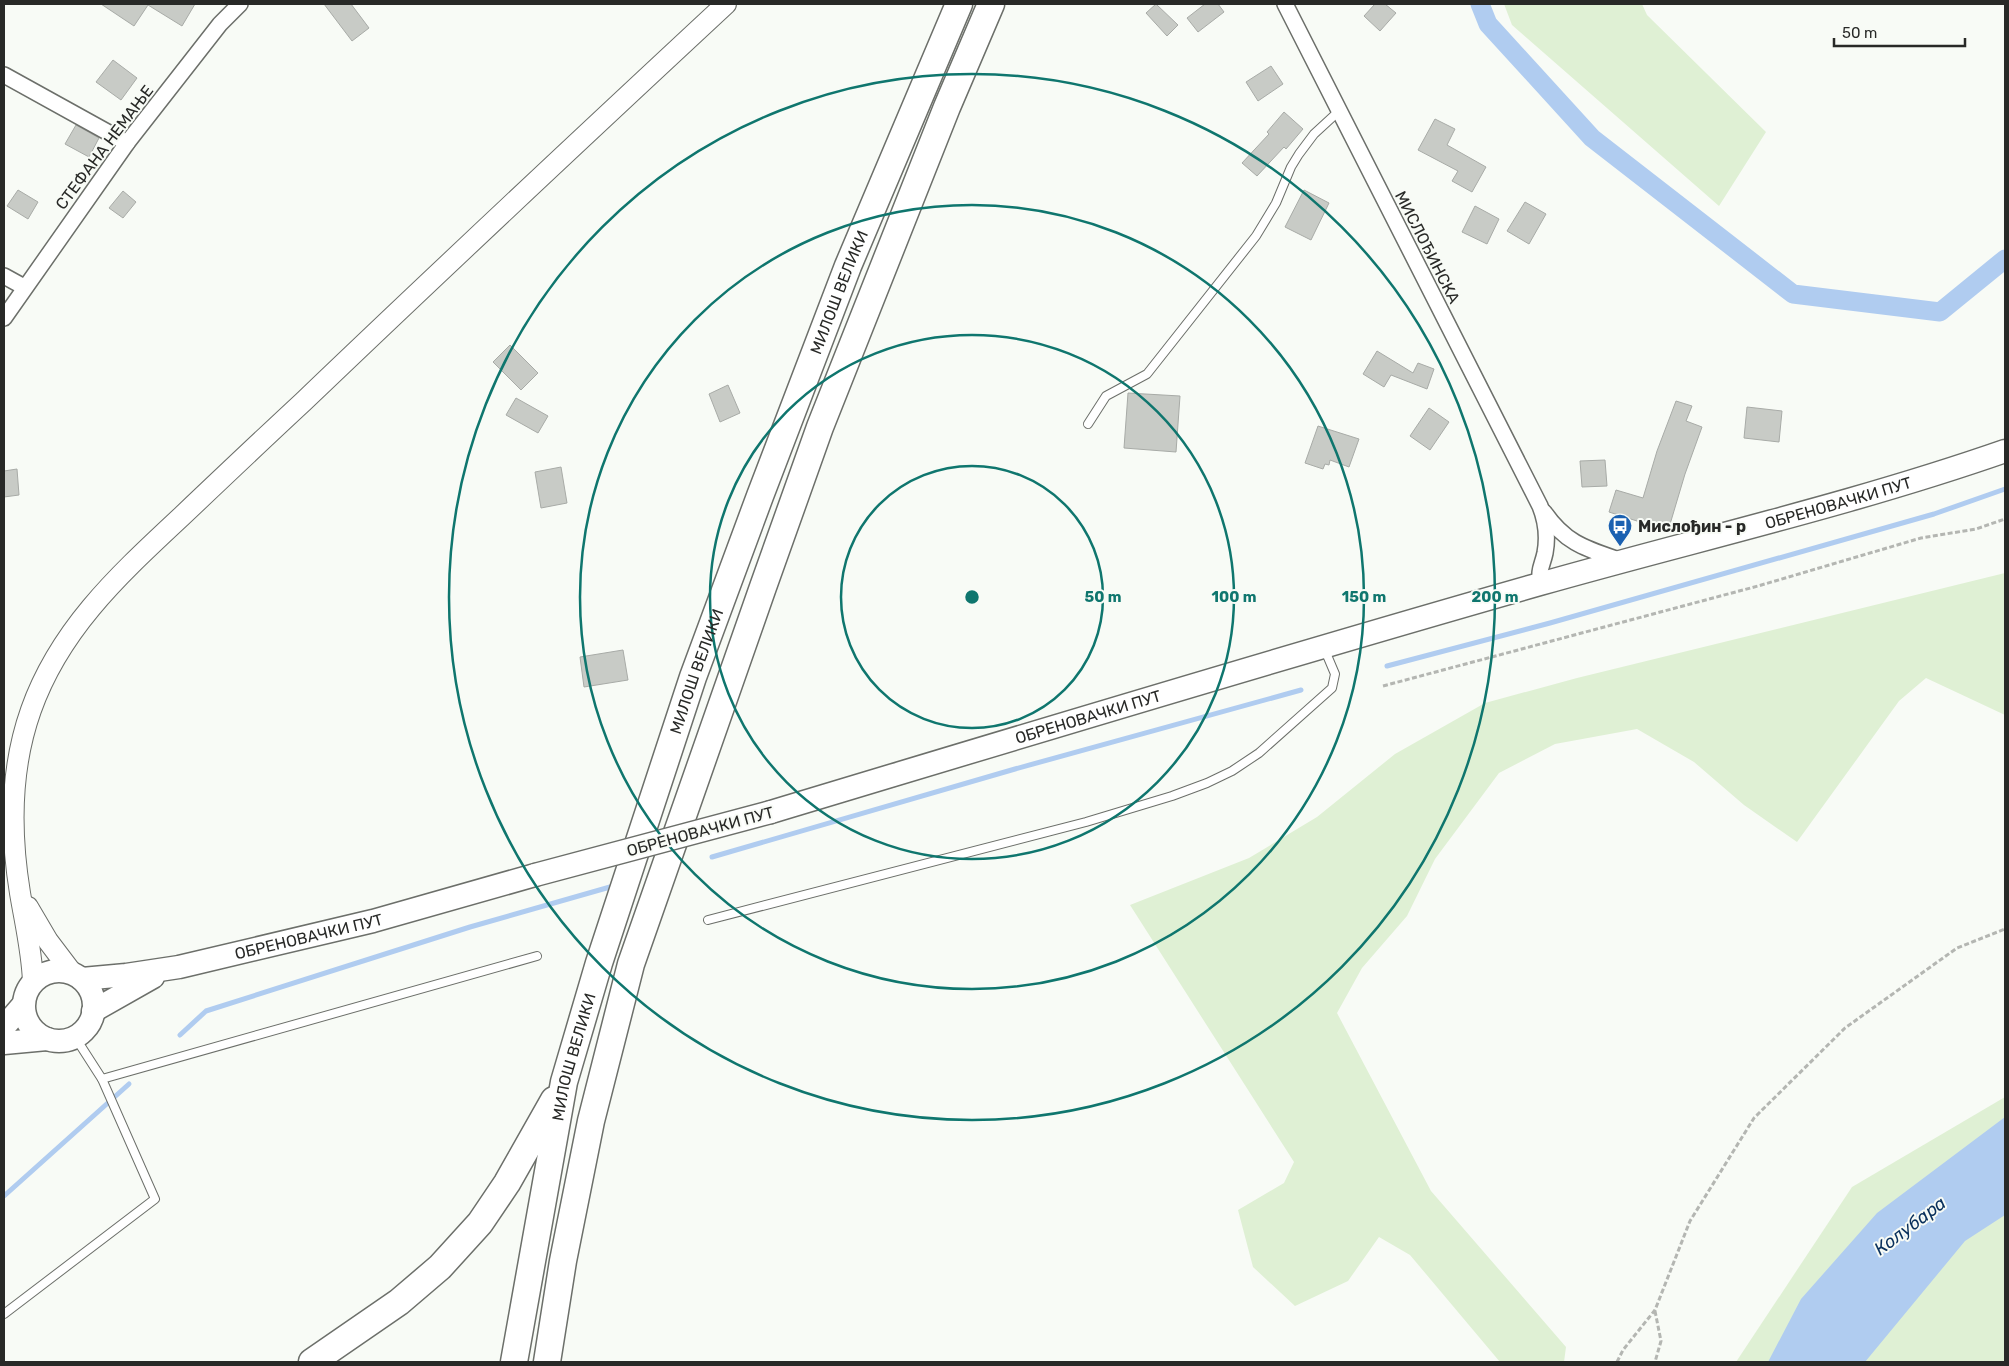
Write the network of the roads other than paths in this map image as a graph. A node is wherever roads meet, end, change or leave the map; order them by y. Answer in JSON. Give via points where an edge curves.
{"nodes":[{"id":1,"x":240,"y":4,"type":"edge"},
{"id":2,"x":726,"y":4,"type":"edge"},
{"id":3,"x":959,"y":4,"type":"edge"},
{"id":4,"x":991,"y":4,"type":"edge"},
{"id":5,"x":1285,"y":4,"type":"edge"},
{"id":6,"x":4,"y":76,"type":"edge"},
{"id":7,"x":1340,"y":111,"type":"junction"},
{"id":8,"x":126,"y":142,"type":"junction"},
{"id":9,"x":4,"y":276,"type":"edge"},
{"id":10,"x":24,"y":287,"type":"junction"},
{"id":11,"x":4,"y":318,"type":"edge"},
{"id":12,"x":1088,"y":424,"type":"dead end"},
{"id":13,"x":2005,"y":451,"type":"edge"},
{"id":14,"x":1540,"y":506,"type":"junction"},
{"id":15,"x":1623,"y":561,"type":"junction"},
{"id":16,"x":1541,"y":584,"type":"junction"},
{"id":17,"x":1323,"y":646,"type":"junction"},
{"id":18,"x":20,"y":891,"type":"junction"},
{"id":19,"x":708,"y":920,"type":"dead end"},
{"id":20,"x":537,"y":956,"type":"dead end"},
{"id":21,"x":167,"y":969,"type":"junction"},
{"id":22,"x":77,"y":976,"type":"junction"},
{"id":23,"x":33,"y":982,"type":"junction"},
{"id":24,"x":23,"y":1005,"type":"junction"},
{"id":25,"x":93,"y":1011,"type":"junction"},
{"id":26,"x":4,"y":1027,"type":"edge"},
{"id":27,"x":75,"y":1037,"type":"junction"},
{"id":28,"x":47,"y":1039,"type":"junction"},
{"id":29,"x":4,"y":1043,"type":"edge"},
{"id":30,"x":102,"y":1079,"type":"junction"},
{"id":31,"x":564,"y":1082,"type":"junction"},
{"id":32,"x":4,"y":1314,"type":"edge"},
{"id":33,"x":312,"y":1362,"type":"edge"},
{"id":34,"x":514,"y":1362,"type":"edge"},
{"id":35,"x":547,"y":1362,"type":"edge"}],
"edges":[{"from":1,"to":8,"type":"street","name":"СТЕФАНА НЕМАЊЕ","via":[[220,24]]},
{"from":2,"to":18,"type":"main road","via":[[153,543],[85,613],[44,678],[21,745],[13,827]]},
{"from":3,"to":31,"type":"highway","name":"МИЛОШ ВЕЛИКИ","via":[[848,266],[693,677],[599,963]]},
{"from":4,"to":35,"type":"highway","name":"МИЛОШ ВЕЛИКИ","via":[[820,428],[631,964],[591,1121]]},
{"from":5,"to":7,"type":"street","name":"МИСЛОЂИНСКА"},
{"from":6,"to":8,"type":"street"},
{"from":7,"to":12,"type":"lane","via":[[1314,134],[1299,154],[1256,236],[1147,374],[1106,396]]},
{"from":7,"to":14,"type":"street","name":"МИСЛОЂИНСКА"},
{"from":8,"to":10,"type":"street","name":"СТЕФАНА НЕМАЊЕ"},
{"from":9,"to":10,"type":"street"},
{"from":10,"to":11,"type":"street","name":"СТЕФАНА НЕМАЊЕ"},
{"from":13,"to":15,"type":"main road","name":"ОБРЕНОВАЧКИ ПУТ","via":[[1908,483]]},
{"from":14,"to":15,"type":"street","name":"МИСЛОЂИНСКА","via":[[1557,528],[1574,542]]},
{"from":14,"to":16,"type":"street","name":"МИСЛОЂИНСКА","via":[[1547,536],[1538,572]]},
{"from":15,"to":16,"type":"main road","name":"ОБРЕНОВАЧКИ ПУТ"},
{"from":16,"to":17,"type":"main road","name":"ОБРЕНОВАЧКИ ПУТ"},
{"from":17,"to":19,"type":"lane","via":[[1335,674],[1332,688],[1259,754],[1207,783],[1086,822]]},
{"from":17,"to":21,"type":"main road","name":"ОБРЕНОВАЧКИ ПУТ","bridge":true,"via":[[771,812],[373,921]]},
{"from":18,"to":22,"type":"main road","via":[[35,921]]},
{"from":18,"to":23,"type":"main road","via":[[33,964]]},
{"from":20,"to":30,"type":"lane"},
{"from":21,"to":22,"type":"main road","name":"ОБРЕНОВАЧКИ ПУТ"},
{"from":21,"to":25,"type":"main road","name":"ОБРЕНОВАЧКИ ПУТ"},
{"from":22,"to":23,"type":"main road","via":[[59,971],[45,974]]},
{"from":22,"to":25,"type":"main road","via":[[93,997]]},
{"from":23,"to":24,"type":"main road"},
{"from":24,"to":26,"type":"main road"},
{"from":24,"to":28,"type":"main road","via":[[28,1023]]},
{"from":25,"to":27,"type":"main road","via":[[87,1026]]},
{"from":27,"to":28,"type":"main road"},
{"from":27,"to":30,"type":"lane"},
{"from":28,"to":29,"type":"main road"},
{"from":30,"to":32,"type":"lane","via":[[155,1199]]},
{"from":31,"to":33,"type":"highway","via":[[507,1183],[480,1223],[440,1267],[399,1302]]},
{"from":31,"to":34,"type":"highway","name":"МИЛОШ ВЕЛИКИ"}]}
